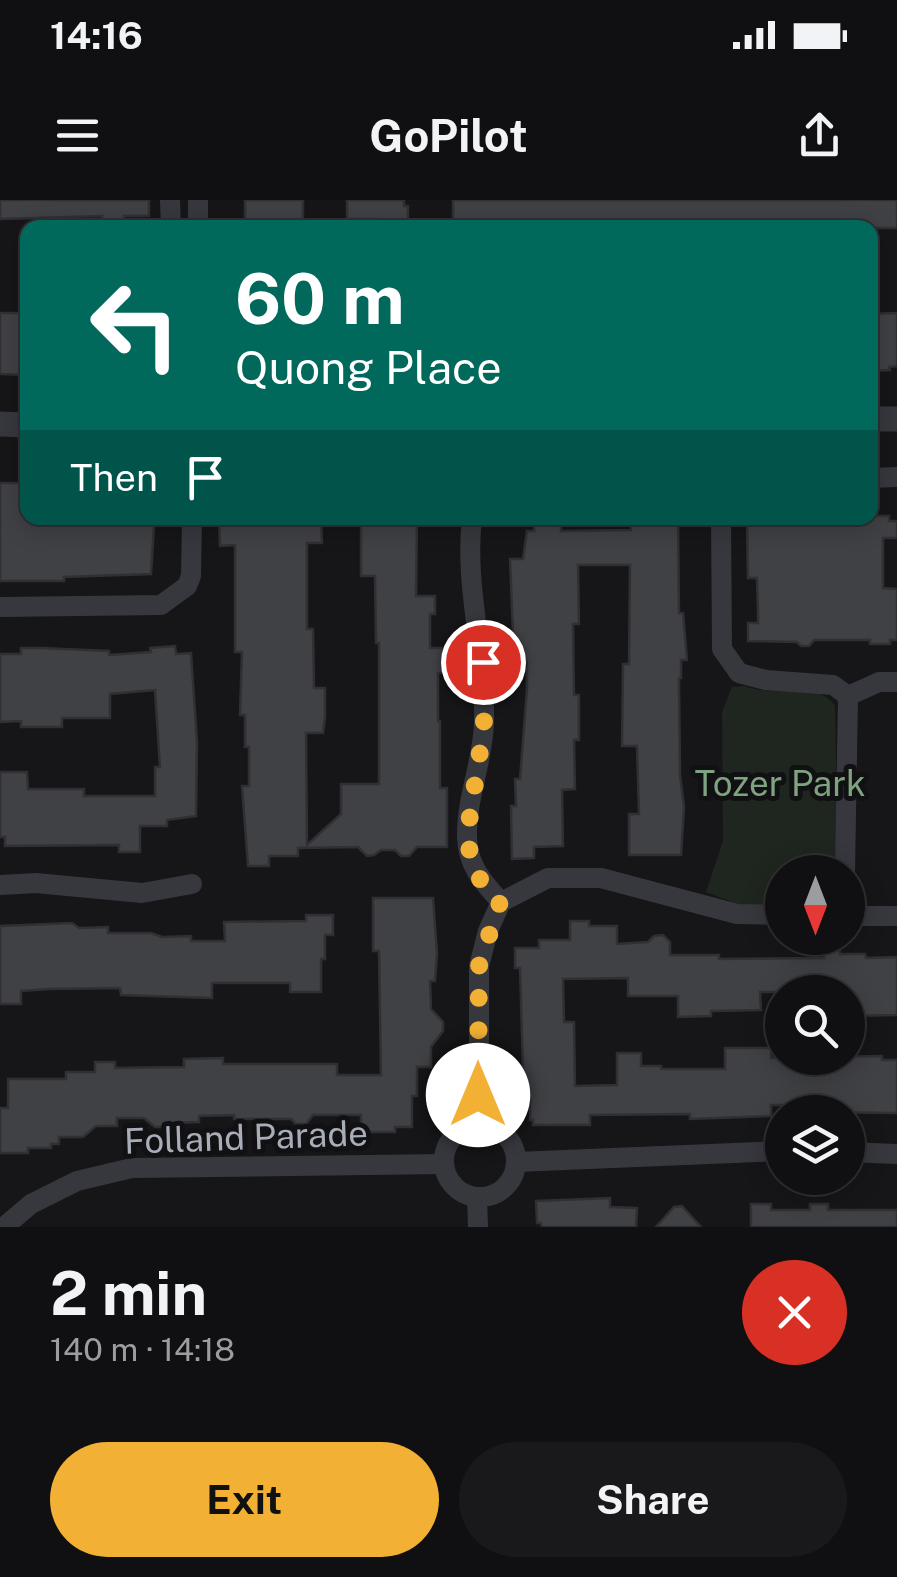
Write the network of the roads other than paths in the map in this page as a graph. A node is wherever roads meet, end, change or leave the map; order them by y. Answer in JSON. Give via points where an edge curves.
{"nodes":[{"id":1,"x":190,"y":525,"type":"edge"},
{"id":2,"x":471,"y":525,"type":"edge"},
{"id":3,"x":721,"y":525,"type":"edge"},
{"id":4,"x":0,"y":607,"type":"edge"},
{"id":5,"x":897,"y":682,"type":"edge"},
{"id":6,"x":848,"y":696,"type":"junction"},
{"id":7,"x":845,"y":855,"type":"edge"},
{"id":8,"x":192,"y":884,"type":"dead end"},
{"id":9,"x":0,"y":885,"type":"edge"},
{"id":10,"x":500,"y":902,"type":"junction"},
{"id":11,"x":765,"y":915,"type":"edge"},
{"id":12,"x":865,"y":916,"type":"edge"},
{"id":13,"x":897,"y":916,"type":"edge"},
{"id":14,"x":478,"y":1126,"type":"junction"},
{"id":15,"x":765,"y":1152,"type":"edge"},
{"id":16,"x":865,"y":1153,"type":"edge"},
{"id":17,"x":897,"y":1154,"type":"edge"},
{"id":18,"x":516,"y":1162,"type":"junction"},
{"id":19,"x":444,"y":1164,"type":"junction"},
{"id":20,"x":477,"y":1198,"type":"junction"},
{"id":21,"x":4,"y":1227,"type":"edge"},
{"id":22,"x":478,"y":1227,"type":"edge"}],
"edges":[{"from":1,"to":4,"type":"street","via":[[191,576],[161,605]]},
{"from":2,"to":10,"type":"street","via":[[471,603],[483,662],[484,726],[467,835],[473,871]]},
{"from":3,"to":6,"type":"street","via":[[722,648],[730,660],[739,672],[833,685]]},
{"from":5,"to":6,"type":"street"},
{"from":6,"to":7,"type":"street"},
{"from":8,"to":9,"type":"street","via":[[142,893]]},
{"from":10,"to":11,"type":"street","via":[[548,878],[601,878],[737,914]]},
{"from":10,"to":14,"type":"street","via":[[479,966]]},
{"from":12,"to":13,"type":"street"},
{"from":14,"to":18,"type":"street","via":[[508,1138]]},
{"from":14,"to":19,"type":"street","via":[[455,1134]]},
{"from":15,"to":18,"type":"street"},
{"from":16,"to":17,"type":"street"},
{"from":18,"to":20,"type":"street","via":[[500,1191]]},
{"from":19,"to":20,"type":"street","via":[[451,1184]]},
{"from":19,"to":21,"type":"street","name":"Folland Parade","via":[[132,1168],[77,1181],[31,1204]]},
{"from":20,"to":22,"type":"street"}]}
